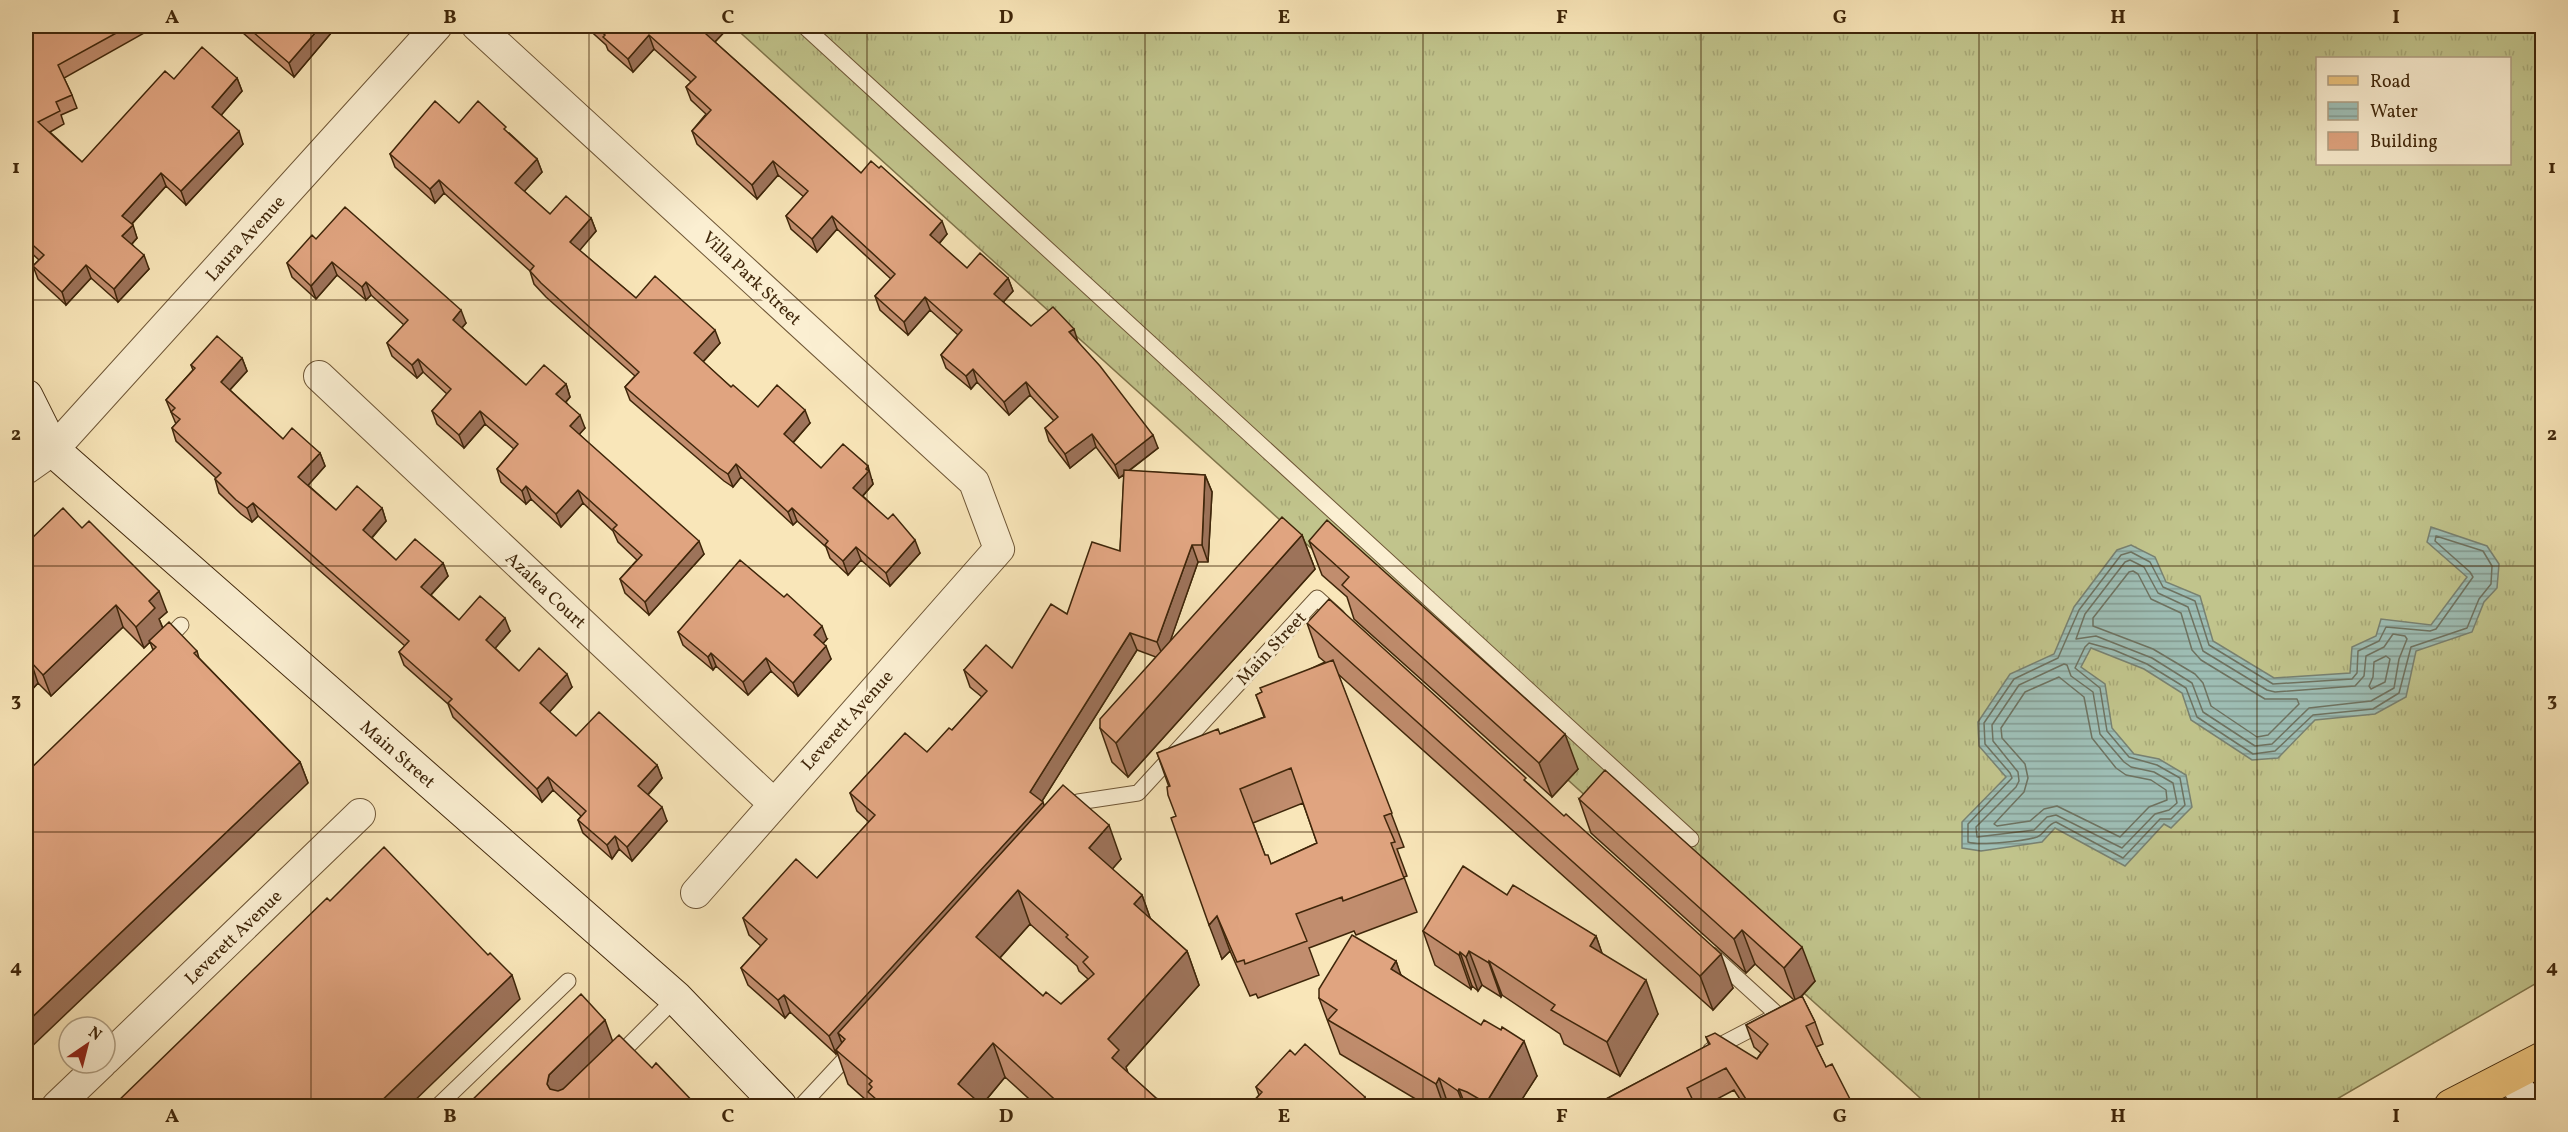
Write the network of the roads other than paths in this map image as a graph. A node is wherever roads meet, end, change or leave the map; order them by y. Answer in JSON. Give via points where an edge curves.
{"nodes":[{"id":1,"x":437,"y":26,"type":"edge"},
{"id":2,"x":477,"y":26,"type":"edge"},
{"id":3,"x":804,"y":26,"type":"edge"},
{"id":4,"x":319,"y":376,"type":"dead end"},
{"id":5,"x":26,"y":396,"type":"edge"},
{"id":6,"x":53,"y":450,"type":"junction"},
{"id":7,"x":26,"y":469,"type":"edge"},
{"id":8,"x":999,"y":549,"type":"joint"},
{"id":9,"x":182,"y":625,"type":"dead end"},
{"id":10,"x":1353,"y":630,"type":"edge"},
{"id":11,"x":149,"y":657,"type":"edge"},
{"id":12,"x":773,"y":803,"type":"junction"},
{"id":13,"x":360,"y":814,"type":"dead end"},
{"id":14,"x":1054,"y":828,"type":"edge"},
{"id":15,"x":1691,"y":839,"type":"dead end"},
{"id":16,"x":696,"y":893,"type":"dead end"},
{"id":17,"x":1698,"y":943,"type":"edge"},
{"id":18,"x":568,"y":981,"type":"dead end"},
{"id":19,"x":676,"y":998,"type":"junction"},
{"id":20,"x":862,"y":1039,"type":"edge"},
{"id":21,"x":117,"y":1049,"type":"edge"},
{"id":22,"x":1696,"y":1058,"type":"edge"},
{"id":23,"x":2542,"y":1059,"type":"edge"},
{"id":24,"x":608,"y":1065,"type":"edge"},
{"id":25,"x":90,"y":1075,"type":"edge"},
{"id":26,"x":2510,"y":1076,"type":"junction"},
{"id":27,"x":57,"y":1107,"type":"edge"},
{"id":28,"x":438,"y":1107,"type":"edge"},
{"id":29,"x":780,"y":1107,"type":"edge"},
{"id":30,"x":801,"y":1107,"type":"edge"},
{"id":31,"x":2451,"y":1107,"type":"edge"},
{"id":32,"x":2531,"y":1107,"type":"edge"}],
"edges":[{"from":1,"to":6,"type":"street","name":"Laura Avenue"},
{"from":2,"to":8,"type":"street","name":"Villa Park Street","via":[[974,482]]},
{"from":3,"to":15,"type":"lane"},
{"from":4,"to":12,"type":"street","name":"Azalea Court"},
{"from":5,"to":6,"type":"street","name":"Main Street"},
{"from":6,"to":7,"type":"street","name":"Laura Avenue"},
{"from":6,"to":19,"type":"street","name":"Main Street"},
{"from":8,"to":12,"type":"street","name":"Leverett Avenue"},
{"from":9,"to":11,"type":"lane"},
{"from":10,"to":14,"type":"lane","name":"Main Street","via":[[1317,598],[1138,793],[1078,802]]},
{"from":12,"to":16,"type":"street","name":"Leverett Avenue"},
{"from":13,"to":21,"type":"street","name":"Leverett Avenue"},
{"from":17,"to":22,"type":"lane","via":[[1778,1015]]},
{"from":18,"to":28,"type":"lane"},
{"from":19,"to":24,"type":"lane"},
{"from":19,"to":29,"type":"street","name":"Main Street"},
{"from":20,"to":30,"type":"lane"},
{"from":23,"to":26,"type":"main road"},
{"from":25,"to":27,"type":"street","name":"Leverett Avenue"},
{"from":26,"to":31,"type":"main road"},
{"from":26,"to":32,"type":"street"}]}
